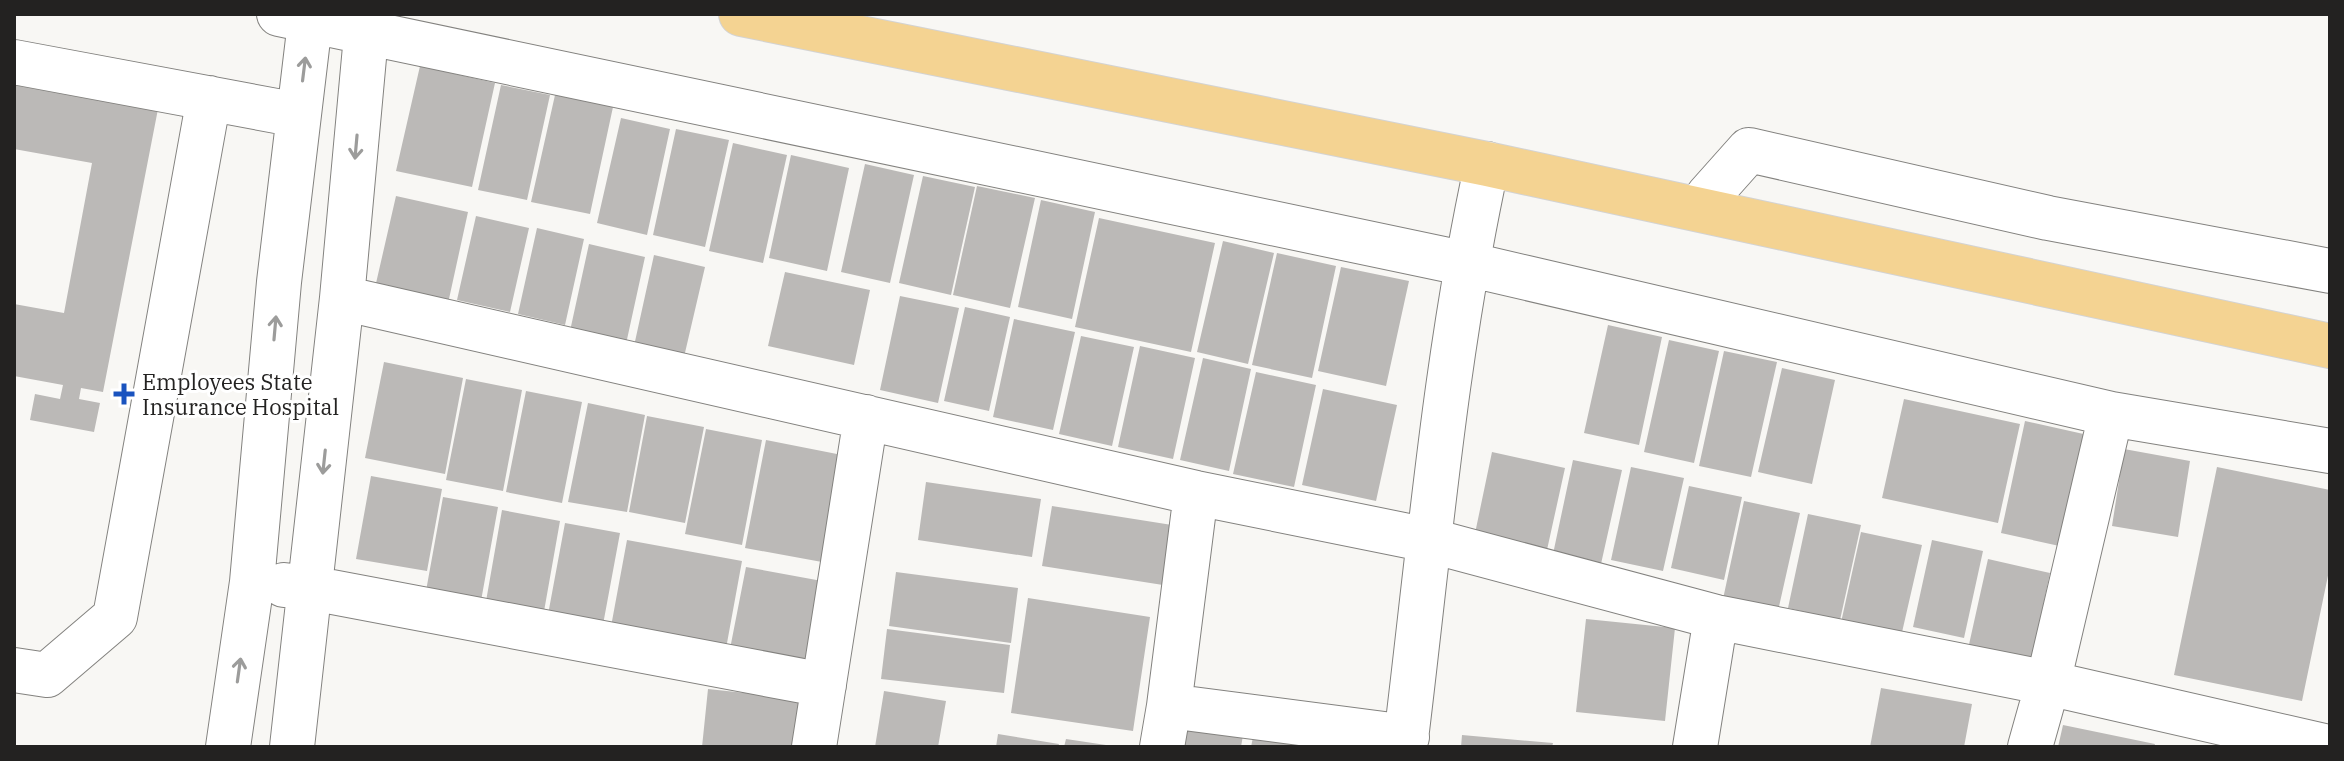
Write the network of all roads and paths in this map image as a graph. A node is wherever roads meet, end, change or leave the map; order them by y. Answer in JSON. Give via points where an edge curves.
{"nodes":[{"id":1,"x":741,"y":14,"type":"edge"},
{"id":2,"x":300,"y":16,"type":"edge"},
{"id":3,"x":833,"y":20,"type":"edge"},
{"id":4,"x":367,"y":24,"type":"edge"},
{"id":5,"x":14,"y":62,"type":"edge"},
{"id":6,"x":209,"y":98,"type":"junction"},
{"id":7,"x":298,"y":115,"type":"junction"},
{"id":8,"x":1487,"y":164,"type":"junction"},
{"id":9,"x":1708,"y":196,"type":"junction"},
{"id":10,"x":1467,"y":264,"type":"junction"},
{"id":11,"x":2330,"y":271,"type":"edge"},
{"id":12,"x":342,"y":298,"type":"junction"},
{"id":13,"x":2330,"y":327,"type":"edge"},
{"id":14,"x":2330,"y":346,"type":"edge"},
{"id":15,"x":2111,"y":414,"type":"junction"},
{"id":16,"x":866,"y":417,"type":"junction"},
{"id":17,"x":2330,"y":451,"type":"edge"},
{"id":18,"x":1196,"y":493,"type":"junction"},
{"id":19,"x":1428,"y":540,"type":"junction"},
{"id":20,"x":252,"y":582,"type":"junction"},
{"id":21,"x":311,"y":588,"type":"junction"},
{"id":22,"x":1716,"y":617,"type":"junction"},
{"id":23,"x":14,"y":670,"type":"edge"},
{"id":24,"x":2048,"y":683,"type":"junction"},
{"id":25,"x":824,"y":685,"type":"junction"},
{"id":26,"x":1166,"y":727,"type":"edge"},
{"id":27,"x":1406,"y":742,"type":"edge"},
{"id":28,"x":228,"y":747,"type":"edge"},
{"id":29,"x":292,"y":747,"type":"edge"},
{"id":30,"x":814,"y":747,"type":"edge"},
{"id":31,"x":1695,"y":747,"type":"edge"},
{"id":32,"x":2030,"y":747,"type":"edge"},
{"id":33,"x":2328,"y":747,"type":"edge"}],
"edges":[{"from":1,"to":3,"type":"main road"},
{"from":2,"to":4,"type":"street"},
{"from":7,"to":2,"type":"street","one_way":true},
{"from":3,"to":8,"type":"main road"},
{"from":3,"to":9,"type":"main road"},
{"from":4,"to":10,"type":"street"},
{"from":4,"to":12,"type":"street","one_way":true},
{"from":5,"to":6,"type":"street"},
{"from":6,"to":7,"type":"street"},
{"from":6,"to":23,"type":"street","via":[[115,617],[47,675]]},
{"from":20,"to":7,"type":"street","one_way":true},
{"from":8,"to":10,"type":"street"},
{"from":8,"to":14,"type":"main road"},
{"from":9,"to":11,"type":"street","via":[[1749,150],[2048,218]]},
{"from":9,"to":13,"type":"main road"},
{"from":10,"to":15,"type":"street"},
{"from":10,"to":19,"type":"street"},
{"from":12,"to":16,"type":"street"},
{"from":12,"to":21,"type":"street","one_way":true},
{"from":15,"to":17,"type":"street"},
{"from":15,"to":24,"type":"street"},
{"from":16,"to":18,"type":"street"},
{"from":16,"to":25,"type":"street"},
{"from":18,"to":19,"type":"street"},
{"from":18,"to":26,"type":"street"},
{"from":19,"to":22,"type":"street"},
{"from":19,"to":27,"type":"street"},
{"from":20,"to":21,"type":"street"},
{"from":28,"to":20,"type":"street","one_way":true},
{"from":21,"to":25,"type":"street"},
{"from":21,"to":29,"type":"street"},
{"from":22,"to":24,"type":"street"},
{"from":22,"to":31,"type":"street"},
{"from":24,"to":32,"type":"street"},
{"from":24,"to":33,"type":"street"},
{"from":25,"to":30,"type":"street"},
{"from":26,"to":27,"type":"street"}]}
